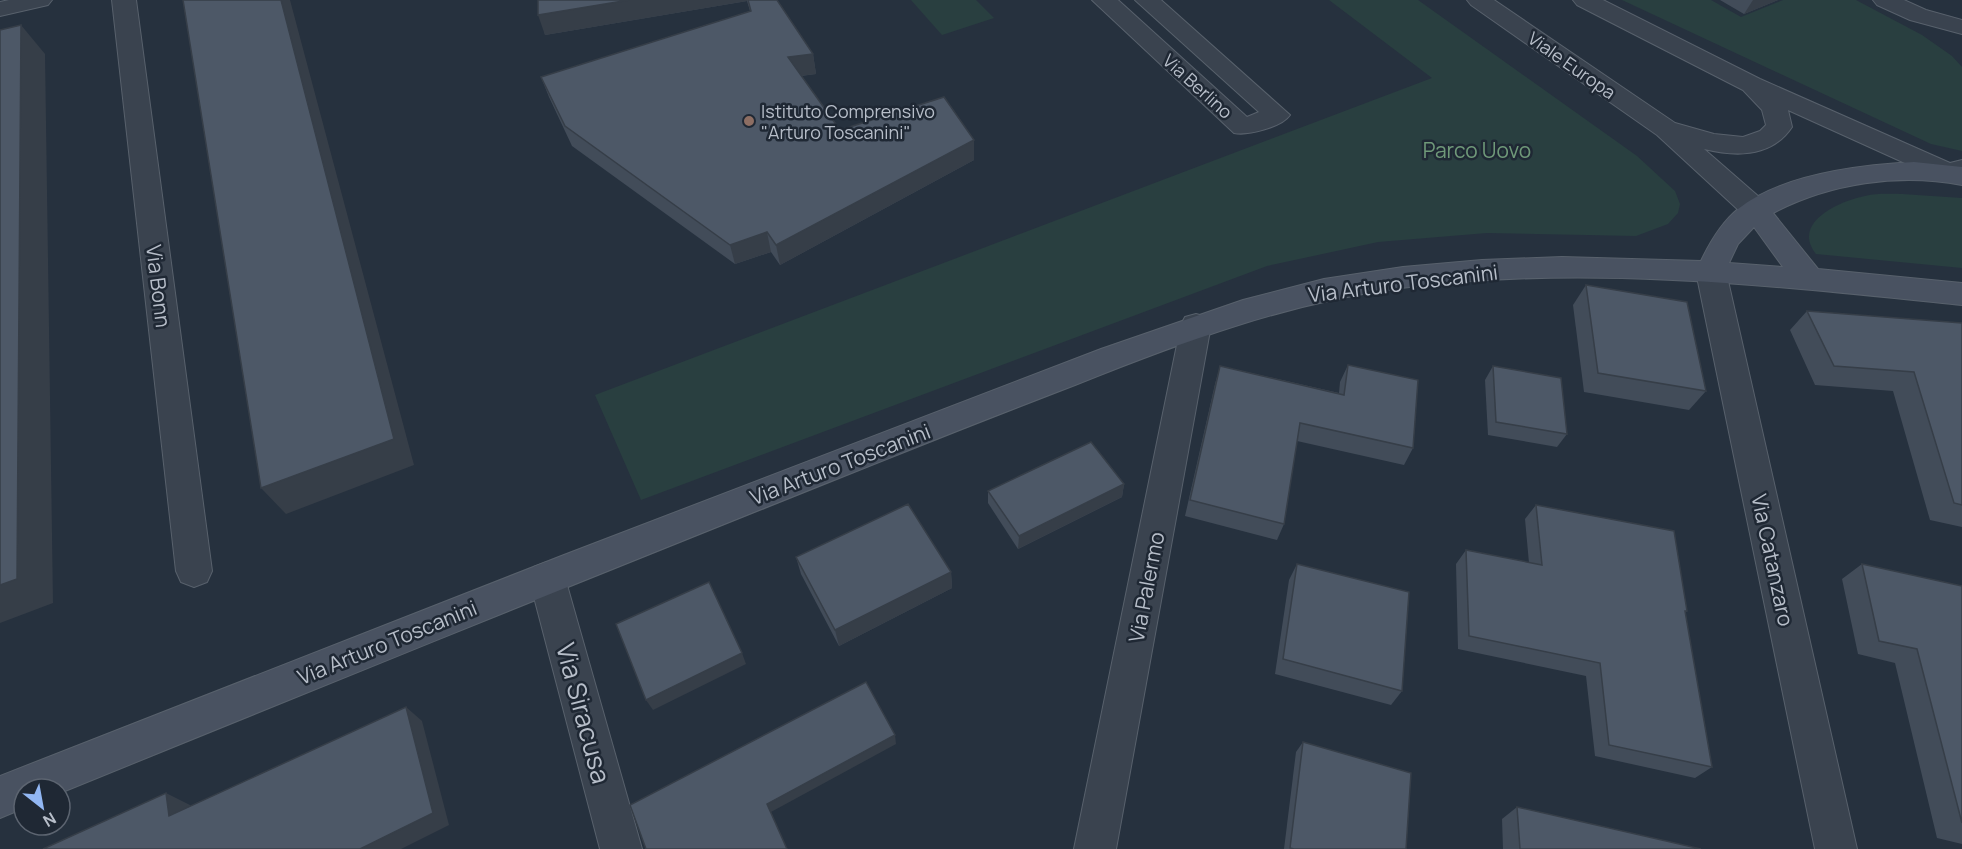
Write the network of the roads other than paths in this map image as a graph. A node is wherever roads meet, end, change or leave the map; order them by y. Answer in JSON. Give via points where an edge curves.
{"nodes":[{"id":1,"x":40,"y":0,"type":"edge"},
{"id":2,"x":124,"y":0,"type":"edge"},
{"id":3,"x":1104,"y":0,"type":"edge"},
{"id":4,"x":1147,"y":0,"type":"edge"},
{"id":5,"x":1479,"y":0,"type":"edge"},
{"id":6,"x":1585,"y":0,"type":"edge"},
{"id":7,"x":1885,"y":0,"type":"edge"},
{"id":8,"x":1948,"y":0,"type":"edge"},
{"id":9,"x":0,"y":9,"type":"edge"},
{"id":10,"x":1962,"y":16,"type":"edge"},
{"id":11,"x":1962,"y":27,"type":"edge"},
{"id":12,"x":1750,"y":84,"type":"junction"},
{"id":13,"x":1666,"y":129,"type":"junction"},
{"id":14,"x":1957,"y":172,"type":"edge"},
{"id":15,"x":1756,"y":210,"type":"junction"},
{"id":16,"x":1711,"y":272,"type":"junction"},
{"id":17,"x":1808,"y":278,"type":"junction"},
{"id":18,"x":1962,"y":294,"type":"edge"},
{"id":19,"x":1196,"y":326,"type":"junction"},
{"id":20,"x":194,"y":571,"type":"dead end"},
{"id":21,"x":547,"y":578,"type":"junction"},
{"id":22,"x":0,"y":797,"type":"edge"},
{"id":23,"x":621,"y":849,"type":"edge"},
{"id":24,"x":1095,"y":849,"type":"edge"},
{"id":25,"x":1836,"y":849,"type":"edge"}],
"edges":[{"from":1,"to":9,"type":"street"},
{"from":2,"to":20,"type":"street","name":"Via Bonn"},
{"from":3,"to":4,"type":"street","name":"Via Berlino","via":[[1243,128],[1277,115]]},
{"from":5,"to":13,"type":"street","name":"Viale Europa"},
{"from":6,"to":12,"type":"street","name":"Viale Europa"},
{"from":7,"to":11,"type":"street","via":[[1918,15]]},
{"from":8,"to":10,"type":"street"},
{"from":12,"to":13,"type":"street","name":"Viale Europa","via":[[1777,114],[1779,127],[1769,138],[1751,144],[1727,144]]},
{"from":12,"to":14,"type":"street","name":"Viale Europa"},
{"from":13,"to":15,"type":"street","name":"Viale Europa"},
{"from":14,"to":15,"type":"street","via":[[1848,177],[1805,189]]},
{"from":15,"to":16,"type":"street","via":[[1726,238]]},
{"from":15,"to":17,"type":"street"},
{"from":16,"to":17,"type":"street","name":"Via Arturo Toscanini"},
{"from":16,"to":19,"type":"street","name":"Via Arturo Toscanini","via":[[1546,269],[1420,276],[1303,295]]},
{"from":16,"to":25,"type":"street","name":"Via Catanzaro"},
{"from":17,"to":18,"type":"street","name":"Via Arturo Toscanini"},
{"from":19,"to":21,"type":"street","name":"Via Arturo Toscanini"},
{"from":19,"to":24,"type":"street","name":"Via Palermo"},
{"from":21,"to":22,"type":"street","name":"Via Arturo Toscanini"},
{"from":21,"to":23,"type":"street","name":"Via Siracusa"}]}
